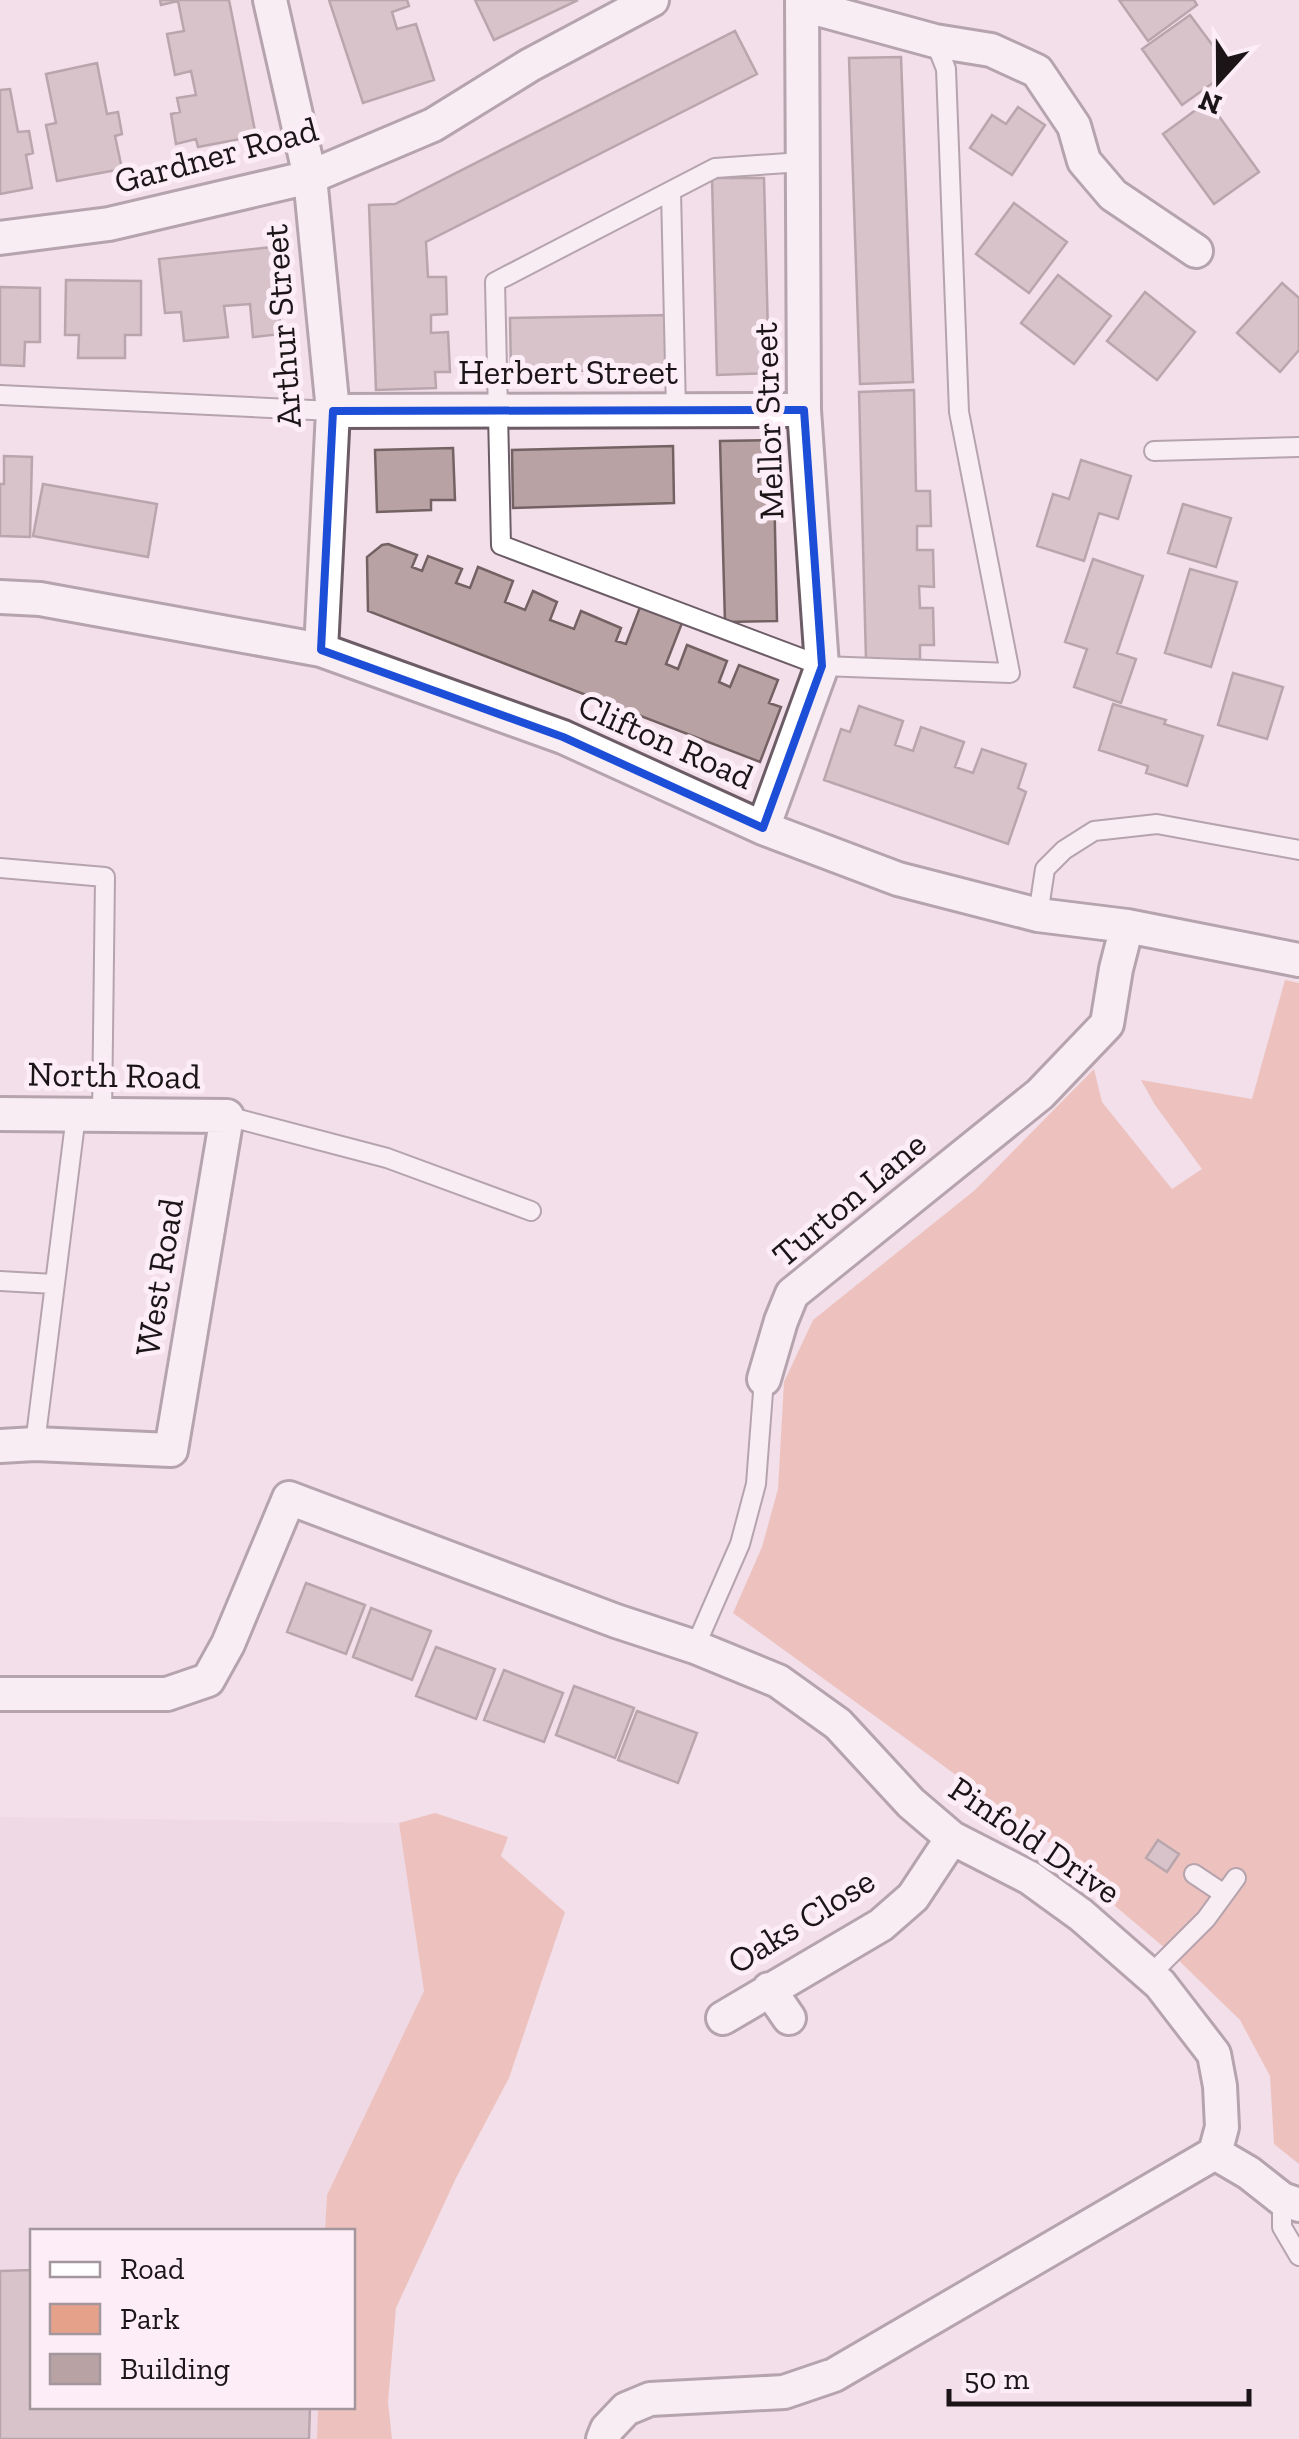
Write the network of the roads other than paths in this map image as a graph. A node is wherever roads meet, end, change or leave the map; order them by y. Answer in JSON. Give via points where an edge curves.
{"nodes":[{"id":1,"x":270,"y":0,"type":"edge"},
{"id":2,"x":652,"y":0,"type":"edge"},
{"id":3,"x":802,"y":3,"type":"edge"},
{"id":4,"x":935,"y":41,"type":"junction"},
{"id":5,"x":802,"y":162,"type":"junction"},
{"id":6,"x":310,"y":178,"type":"junction"},
{"id":7,"x":670,"y":191,"type":"junction"},
{"id":8,"x":0,"y":238,"type":"edge"},
{"id":9,"x":1196,"y":251,"type":"dead end"},
{"id":10,"x":0,"y":394,"type":"edge"},
{"id":11,"x":804,"y":410,"type":"junction"},
{"id":12,"x":333,"y":411,"type":"junction"},
{"id":13,"x":676,"y":411,"type":"junction"},
{"id":14,"x":498,"y":412,"type":"junction"},
{"id":15,"x":1299,"y":446,"type":"edge"},
{"id":16,"x":1154,"y":451,"type":"dead end"},
{"id":17,"x":0,"y":597,"type":"edge"},
{"id":18,"x":321,"y":650,"type":"junction"},
{"id":19,"x":822,"y":666,"type":"junction"},
{"id":20,"x":763,"y":828,"type":"junction"},
{"id":21,"x":1299,"y":850,"type":"edge"},
{"id":22,"x":0,"y":868,"type":"edge"},
{"id":23,"x":1038,"y":915,"type":"junction"},
{"id":24,"x":1127,"y":926,"type":"junction"},
{"id":25,"x":1299,"y":960,"type":"edge"},
{"id":26,"x":0,"y":1114,"type":"edge"},
{"id":27,"x":89,"y":1115,"type":"junction"},
{"id":28,"x":226,"y":1116,"type":"junction"},
{"id":29,"x":530,"y":1211,"type":"dead end"},
{"id":30,"x":0,"y":1281,"type":"edge"},
{"id":31,"x":54,"y":1284,"type":"junction"},
{"id":32,"x":764,"y":1378,"type":"joint"},
{"id":33,"x":35,"y":1444,"type":"junction"},
{"id":34,"x":0,"y":1446,"type":"edge"},
{"id":35,"x":695,"y":1646,"type":"junction"},
{"id":36,"x":0,"y":1694,"type":"edge"},
{"id":37,"x":952,"y":1838,"type":"junction"},
{"id":38,"x":1194,"y":1874,"type":"dead end"},
{"id":39,"x":1236,"y":1878,"type":"dead end"},
{"id":40,"x":1224,"y":1894,"type":"junction"},
{"id":41,"x":1150,"y":1975,"type":"junction"},
{"id":42,"x":770,"y":1989,"type":"junction"},
{"id":43,"x":722,"y":2018,"type":"dead end"},
{"id":44,"x":789,"y":2018,"type":"dead end"},
{"id":45,"x":1215,"y":2153,"type":"junction"},
{"id":46,"x":1291,"y":2202,"type":"edge"},
{"id":47,"x":1299,"y":2256,"type":"edge"},
{"id":48,"x":604,"y":2439,"type":"edge"}],
"edges":[{"from":1,"to":6,"type":"street","name":"Arthur Street"},
{"from":2,"to":6,"type":"street","name":"Gardner Road","via":[[433,125]]},
{"from":3,"to":4,"type":"street"},
{"from":3,"to":5,"type":"street","name":"Mellor Street"},
{"from":4,"to":9,"type":"street","via":[[991,50],[1037,71],[1074,126],[1084,161],[1113,195]]},
{"from":4,"to":19,"type":"lane","via":[[946,69],[959,412],[1010,674]]},
{"from":5,"to":7,"type":"lane","via":[[716,168]]},
{"from":5,"to":11,"type":"street","name":"Mellor Street"},
{"from":6,"to":8,"type":"street","name":"Gardner Road","via":[[109,224]]},
{"from":6,"to":12,"type":"street","name":"Arthur Street"},
{"from":7,"to":13,"type":"lane"},
{"from":7,"to":14,"type":"lane","via":[[495,282]]},
{"from":10,"to":12,"type":"lane"},
{"from":11,"to":13,"type":"street","name":"Herbert Street"},
{"from":11,"to":19,"type":"street","name":"Mellor Street"},
{"from":12,"to":14,"type":"street","name":"Herbert Street"},
{"from":12,"to":18,"type":"street","name":"Arthur Street"},
{"from":13,"to":14,"type":"street","name":"Herbert Street"},
{"from":14,"to":19,"type":"lane","via":[[501,545]]},
{"from":15,"to":16,"type":"lane"},
{"from":17,"to":18,"type":"street","name":"Clifton Road"},
{"from":18,"to":20,"type":"street","name":"Clifton Road","via":[[562,737]]},
{"from":19,"to":20,"type":"street","name":"Mellor Street"},
{"from":20,"to":23,"type":"street","name":"Clifton Road","via":[[898,878]]},
{"from":21,"to":23,"type":"lane","via":[[1157,824],[1094,831],[1045,870]]},
{"from":22,"to":27,"type":"lane","via":[[105,877]]},
{"from":23,"to":24,"type":"street","name":"Clifton Road"},
{"from":24,"to":25,"type":"street","name":"Clifton Road"},
{"from":24,"to":32,"type":"street","name":"Turton Lane","via":[[1107,1024],[1040,1094],[792,1294]]},
{"from":26,"to":27,"type":"street","name":"North Road"},
{"from":27,"to":28,"type":"street","name":"North Road"},
{"from":27,"to":31,"type":"lane"},
{"from":28,"to":29,"type":"lane","via":[[386,1158]]},
{"from":28,"to":33,"type":"street","name":"West Road","via":[[172,1450]]},
{"from":30,"to":31,"type":"lane"},
{"from":31,"to":33,"type":"lane"},
{"from":32,"to":35,"type":"lane","name":"Turton Lane","via":[[756,1484],[740,1544]]},
{"from":33,"to":34,"type":"street"},
{"from":35,"to":36,"type":"street","name":"Pinfold Drive","via":[[289,1498],[208,1680],[168,1694]]},
{"from":35,"to":37,"type":"street","name":"Pinfold Drive","via":[[778,1681],[838,1724]]},
{"from":37,"to":41,"type":"street","name":"Pinfold Drive","via":[[1030,1878]]},
{"from":37,"to":42,"type":"street","name":"Oaks Close","via":[[913,1897],[881,1925]]},
{"from":38,"to":40,"type":"lane"},
{"from":39,"to":40,"type":"lane"},
{"from":40,"to":41,"type":"lane"},
{"from":41,"to":45,"type":"street","name":"Pinfold Drive","via":[[1214,2054],[1222,2127]]},
{"from":42,"to":43,"type":"street","name":"Oaks Close"},
{"from":42,"to":44,"type":"street"},
{"from":45,"to":46,"type":"street"},
{"from":45,"to":48,"type":"street","via":[[834,2375],[784,2392],[650,2399],[626,2409]]},
{"from":46,"to":47,"type":"lane","via":[[1282,2227]]}]}
